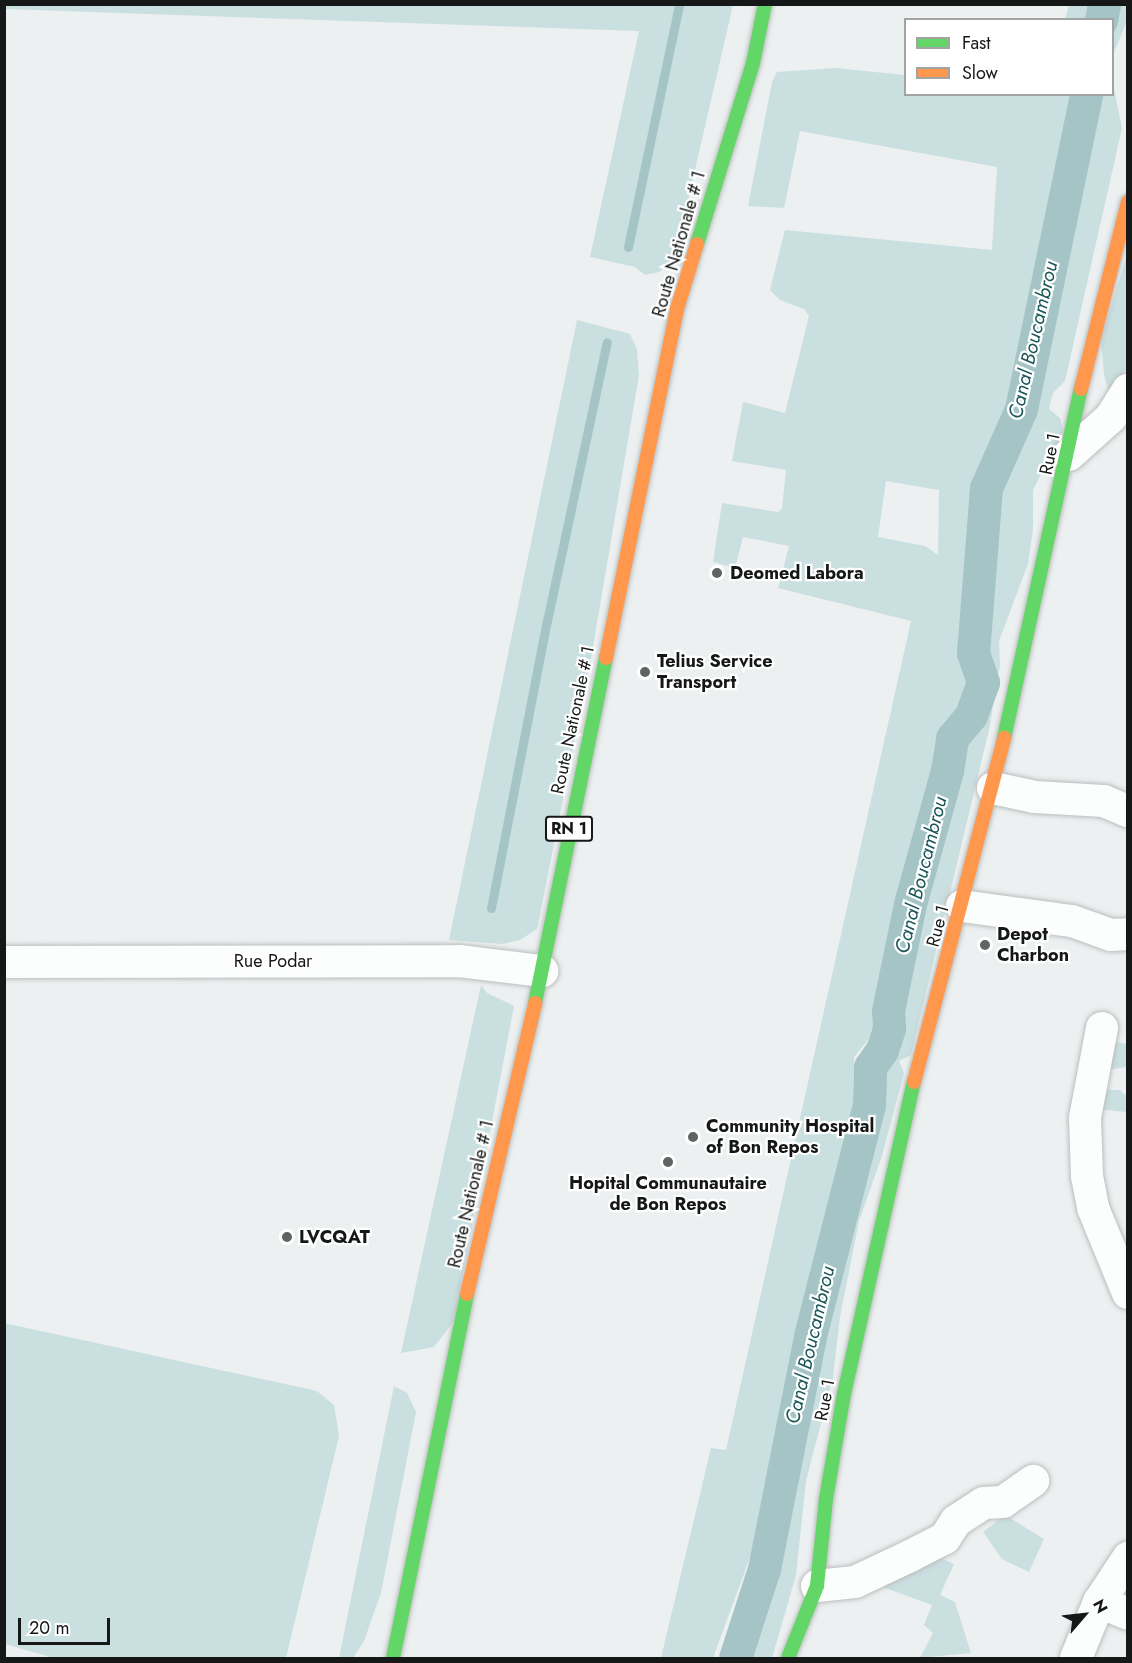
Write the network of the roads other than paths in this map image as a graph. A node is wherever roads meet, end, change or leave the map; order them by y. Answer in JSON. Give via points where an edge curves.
{"nodes":[{"id":1,"x":765,"y":4,"type":"edge"},
{"id":2,"x":1128,"y":202,"type":"edge"},
{"id":3,"x":1128,"y":390,"type":"edge"},
{"id":4,"x":1069,"y":455,"type":"junction"},
{"id":5,"x":993,"y":788,"type":"junction"},
{"id":6,"x":1128,"y":811,"type":"edge"},
{"id":7,"x":962,"y":906,"type":"junction"},
{"id":8,"x":1128,"y":934,"type":"edge"},
{"id":9,"x":4,"y":962,"type":"edge"},
{"id":10,"x":542,"y":971,"type":"junction"},
{"id":11,"x":1102,"y":1028,"type":"dead end"},
{"id":12,"x":1128,"y":1293,"type":"edge"},
{"id":13,"x":1033,"y":1481,"type":"dead end"},
{"id":14,"x":1128,"y":1558,"type":"edge"},
{"id":15,"x":817,"y":1586,"type":"junction"},
{"id":16,"x":1099,"y":1602,"type":"junction"},
{"id":17,"x":1128,"y":1614,"type":"edge"},
{"id":18,"x":393,"y":1659,"type":"edge"},
{"id":19,"x":788,"y":1659,"type":"edge"},
{"id":20,"x":1077,"y":1659,"type":"edge"}],
"edges":[{"from":1,"to":10,"type":"main road","name":"Route Nationale # 1","number":"RN 1","via":[[753,63],[677,309]]},
{"from":2,"to":4,"type":"main road","name":"Rue 1","via":[[1093,333]]},
{"from":3,"to":4,"type":"street","via":[[1111,417]]},
{"from":4,"to":5,"type":"main road","name":"Rue 1"},
{"from":5,"to":6,"type":"street","via":[[1035,797],[1104,801]]},
{"from":5,"to":7,"type":"main road","name":"Rue 1"},
{"from":7,"to":8,"type":"street","via":[[1072,921],[1111,935]]},
{"from":7,"to":15,"type":"main road","name":"Rue 1","via":[[897,1147],[891,1199],[844,1394],[826,1499]]},
{"from":9,"to":10,"type":"street","name":"Rue Podar","via":[[459,961]]},
{"from":10,"to":18,"type":"main road","name":"Route Nationale # 1","number":"RN 1","via":[[446,1384]]},
{"from":11,"to":12,"type":"street","via":[[1085,1118],[1087,1176],[1093,1208]]},
{"from":13,"to":15,"type":"street","via":[[1004,1502],[984,1503],[956,1521],[945,1538],[910,1556],[855,1582]]},
{"from":14,"to":16,"type":"street"},
{"from":15,"to":19,"type":"main road","name":"Rue 1"},
{"from":16,"to":17,"type":"street"},
{"from":16,"to":20,"type":"street"}]}
